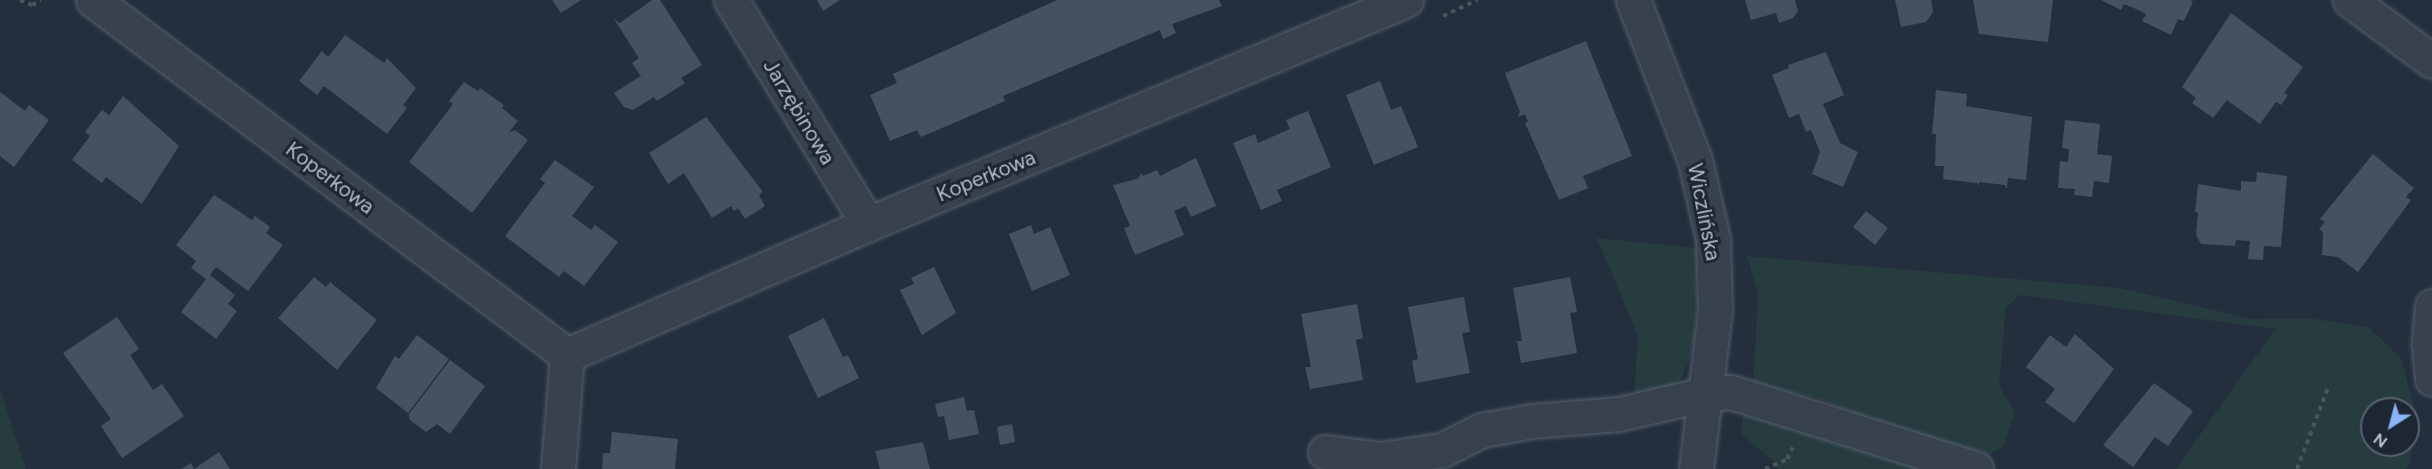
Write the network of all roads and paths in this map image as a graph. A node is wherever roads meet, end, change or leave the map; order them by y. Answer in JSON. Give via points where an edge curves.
{"nodes":[{"id":1,"x":20,"y":0,"type":"edge"},
{"id":2,"x":41,"y":0,"type":"edge"},
{"id":3,"x":93,"y":0,"type":"edge"},
{"id":4,"x":731,"y":0,"type":"edge"},
{"id":5,"x":1406,"y":0,"type":"edge"},
{"id":6,"x":1478,"y":0,"type":"edge"},
{"id":7,"x":1633,"y":0,"type":"edge"},
{"id":8,"x":2350,"y":0,"type":"edge"},
{"id":9,"x":1443,"y":16,"type":"dead end"},
{"id":10,"x":2432,"y":61,"type":"edge"},
{"id":11,"x":868,"y":224,"type":"junction"},
{"id":12,"x":2432,"y":306,"type":"edge"},
{"id":13,"x":567,"y":355,"type":"junction"},
{"id":14,"x":2432,"y":379,"type":"edge"},
{"id":15,"x":2328,"y":388,"type":"dead end"},
{"id":16,"x":1705,"y":394,"type":"junction"},
{"id":17,"x":1325,"y":452,"type":"dead end"},
{"id":18,"x":558,"y":469,"type":"edge"},
{"id":19,"x":1696,"y":469,"type":"edge"},
{"id":20,"x":1976,"y":469,"type":"edge"},
{"id":21,"x":2297,"y":469,"type":"edge"}],
"edges":[{"from":1,"to":2,"type":"path","via":[[32,5]]},
{"from":3,"to":13,"type":"street","name":"Koperkowa"},
{"from":4,"to":11,"type":"street","name":"Jarzębinowa"},
{"from":5,"to":11,"type":"street","name":"Koperkowa"},
{"from":6,"to":9,"type":"path"},
{"from":7,"to":16,"type":"street","name":"Wiczlińska","via":[[1695,161],[1713,239],[1715,310]]},
{"from":8,"to":10,"type":"street"},
{"from":11,"to":13,"type":"street","name":"Koperkowa"},
{"from":12,"to":14,"type":"street"},
{"from":13,"to":18,"type":"street"},
{"from":15,"to":21,"type":"path"},
{"from":16,"to":17,"type":"street","via":[[1619,414],[1532,421],[1482,430],[1442,450],[1381,459]]},
{"from":16,"to":19,"type":"street","name":"Wiczlińska"},
{"from":16,"to":20,"type":"street","via":[[1731,392]]}]}
